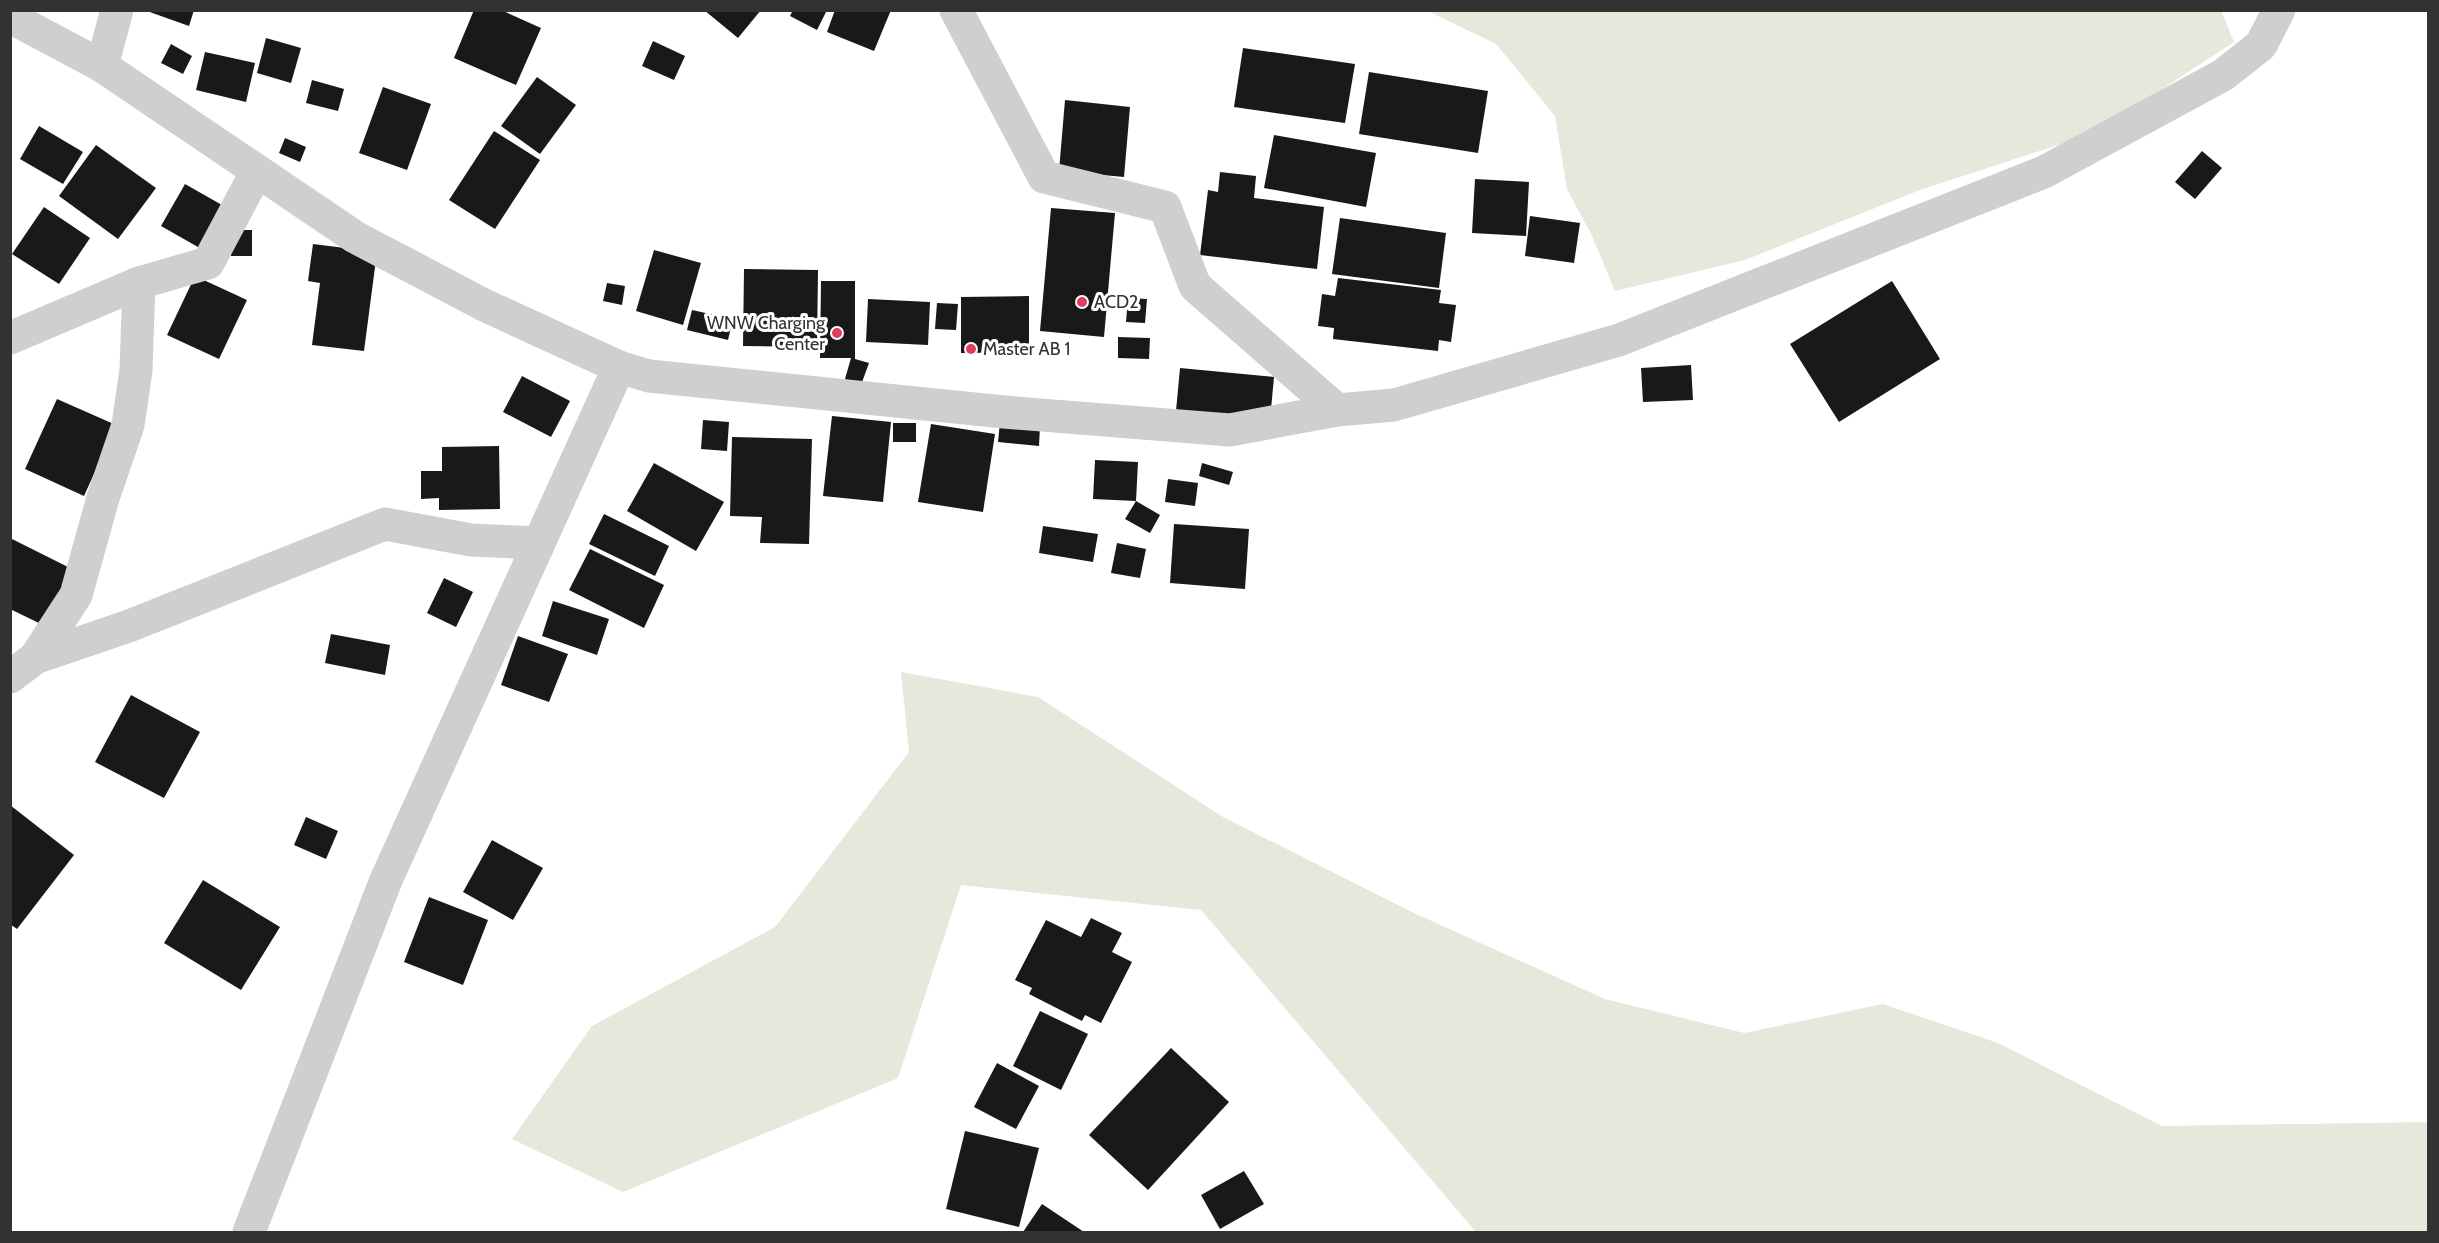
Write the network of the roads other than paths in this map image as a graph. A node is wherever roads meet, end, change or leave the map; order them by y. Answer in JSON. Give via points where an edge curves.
{"nodes":[{"id":1,"x":117,"y":10,"type":"edge"},
{"id":2,"x":956,"y":10,"type":"edge"},
{"id":3,"x":2279,"y":10,"type":"edge"},
{"id":4,"x":10,"y":17,"type":"edge"},
{"id":5,"x":102,"y":66,"type":"junction"},
{"id":6,"x":256,"y":171,"type":"junction"},
{"id":7,"x":139,"y":284,"type":"junction"},
{"id":8,"x":10,"y":338,"type":"edge"},
{"id":9,"x":620,"y":367,"type":"junction"},
{"id":10,"x":1337,"y":410,"type":"junction"},
{"id":11,"x":539,"y":543,"type":"junction"},
{"id":12,"x":23,"y":668,"type":"edge"},
{"id":13,"x":249,"y":1233,"type":"edge"}],
"edges":[{"from":1,"to":5,"type":"street"},
{"from":2,"to":10,"type":"street","via":[[1044,177],[1165,207],[1195,286]]},
{"from":3,"to":10,"type":"street","via":[[2261,45],[2223,75],[2044,172],[1619,340],[1394,405]]},
{"from":4,"to":5,"type":"street"},
{"from":5,"to":6,"type":"street"},
{"from":6,"to":7,"type":"street","via":[[208,263]]},
{"from":6,"to":9,"type":"street","via":[[356,237],[484,305]]},
{"from":7,"to":8,"type":"street"},
{"from":7,"to":12,"type":"street","via":[[136,370],[128,424],[76,595]]},
{"from":9,"to":10,"type":"street","via":[[649,376],[1230,430]]},
{"from":9,"to":11,"type":"street"},
{"from":11,"to":12,"type":"street","via":[[471,540],[385,524]]},
{"from":11,"to":13,"type":"street","via":[[386,880]]}]}
